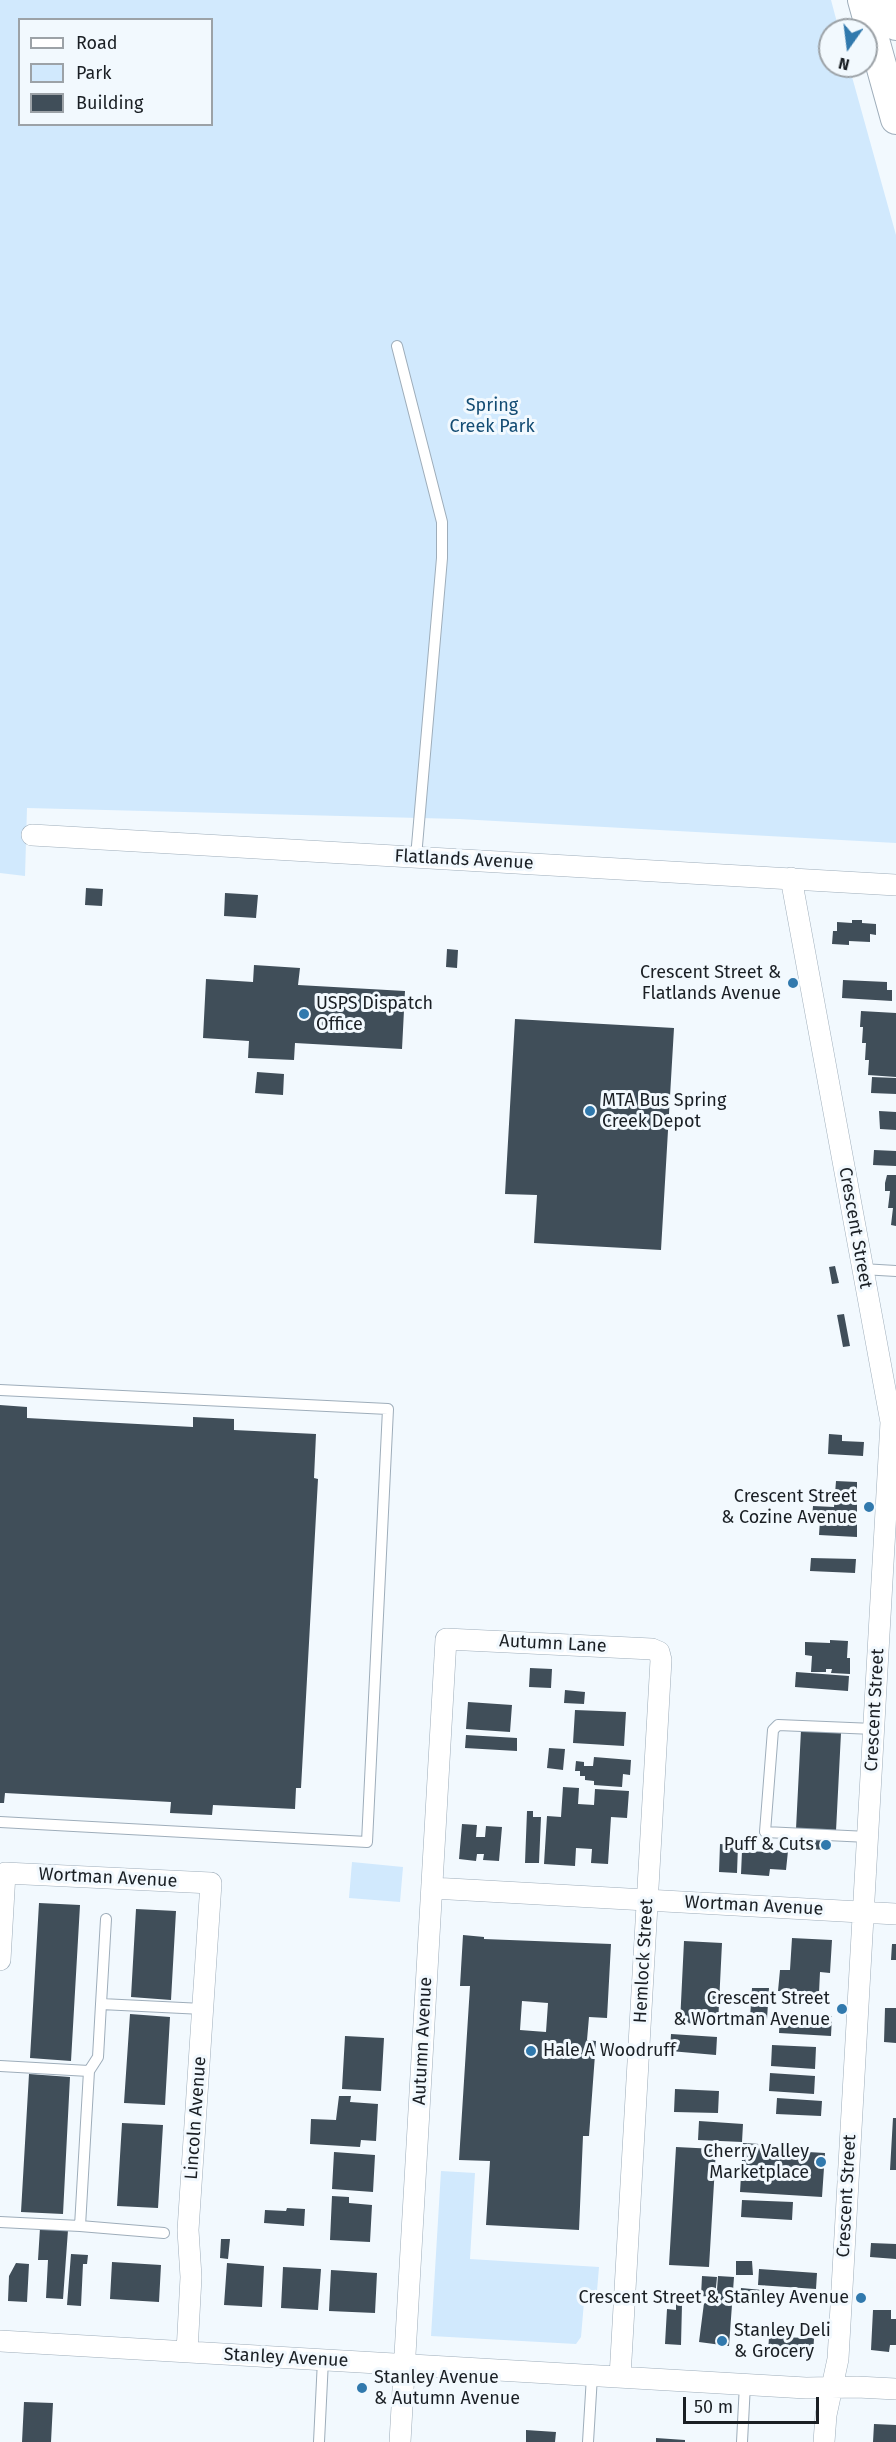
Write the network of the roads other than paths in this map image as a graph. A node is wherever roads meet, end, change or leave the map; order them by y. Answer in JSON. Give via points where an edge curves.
{"nodes":[{"id":1,"x":863,"y":0,"type":"edge"},
{"id":2,"x":889,"y":0,"type":"edge"},
{"id":3,"x":896,"y":26,"type":"edge"},
{"id":4,"x":896,"y":119,"type":"edge"},
{"id":5,"x":397,"y":346,"type":"dead end"},
{"id":6,"x":32,"y":835,"type":"dead end"},
{"id":7,"x":416,"y":857,"type":"junction"},
{"id":8,"x":791,"y":878,"type":"junction"},
{"id":9,"x":896,"y":885,"type":"edge"},
{"id":10,"x":862,"y":1269,"type":"junction"},
{"id":11,"x":896,"y":1271,"type":"edge"},
{"id":12,"x":0,"y":1390,"type":"edge"},
{"id":13,"x":891,"y":1397,"type":"edge"},
{"id":14,"x":446,"y":1639,"type":"joint"},
{"id":15,"x":659,"y":1652,"type":"joint"},
{"id":16,"x":874,"y":1729,"type":"junction"},
{"id":17,"x":0,"y":1822,"type":"edge"},
{"id":18,"x":868,"y":1837,"type":"junction"},
{"id":19,"x":211,"y":1883,"type":"joint"},
{"id":20,"x":432,"y":1888,"type":"junction"},
{"id":21,"x":648,"y":1900,"type":"junction"},
{"id":22,"x":863,"y":1912,"type":"junction"},
{"id":23,"x":896,"y":1914,"type":"edge"},
{"id":24,"x":106,"y":1919,"type":"dead end"},
{"id":25,"x":0,"y":1960,"type":"edge"},
{"id":26,"x":101,"y":2004,"type":"junction"},
{"id":27,"x":202,"y":2009,"type":"junction"},
{"id":28,"x":0,"y":2066,"type":"edge"},
{"id":29,"x":89,"y":2071,"type":"junction"},
{"id":30,"x":0,"y":2222,"type":"edge"},
{"id":31,"x":80,"y":2226,"type":"junction"},
{"id":32,"x":164,"y":2233,"type":"dead end"},
{"id":33,"x":0,"y":2341,"type":"edge"},
{"id":34,"x":187,"y":2352,"type":"junction"},
{"id":35,"x":323,"y":2360,"type":"junction"},
{"id":36,"x":404,"y":2365,"type":"junction"},
{"id":37,"x":592,"y":2376,"type":"junction"},
{"id":38,"x":620,"y":2377,"type":"junction"},
{"id":39,"x":745,"y":2384,"type":"junction"},
{"id":40,"x":832,"y":2387,"type":"junction"},
{"id":41,"x":896,"y":2389,"type":"edge"},
{"id":42,"x":319,"y":2442,"type":"edge"},
{"id":43,"x":400,"y":2442,"type":"edge"},
{"id":44,"x":588,"y":2442,"type":"edge"},
{"id":45,"x":742,"y":2442,"type":"edge"},
{"id":46,"x":825,"y":2442,"type":"edge"}],
"edges":[{"from":1,"to":4,"type":"main road"},
{"from":2,"to":3,"type":"main road"},
{"from":5,"to":7,"type":"lane","via":[[442,522]]},
{"from":6,"to":7,"type":"street","name":"Flatlands Avenue"},
{"from":7,"to":8,"type":"street","name":"Flatlands Avenue"},
{"from":8,"to":9,"type":"street","name":"Flatlands Avenue"},
{"from":8,"to":10,"type":"street","name":"Crescent Street"},
{"from":10,"to":11,"type":"lane"},
{"from":10,"to":13,"type":"street","name":"Crescent Street"},
{"from":12,"to":17,"type":"lane","via":[[388,1409],[367,1842]]},
{"from":13,"to":16,"type":"street","name":"Crescent Street"},
{"from":14,"to":15,"type":"street","name":"Autumn Lane"},
{"from":14,"to":20,"type":"street","name":"Autumn Avenue"},
{"from":15,"to":21,"type":"street","name":"Hemlock Street"},
{"from":16,"to":18,"type":"street","name":"Crescent Street"},
{"from":16,"to":18,"type":"lane","via":[[778,1725],[773,1730],[765,1832]]},
{"from":18,"to":22,"type":"street","name":"Crescent Street"},
{"from":19,"to":25,"type":"street","name":"Wortman Avenue","via":[[5,1873]]},
{"from":19,"to":27,"type":"street","name":"Lincoln Avenue"},
{"from":20,"to":21,"type":"street","name":"Wortman Avenue"},
{"from":20,"to":36,"type":"street","name":"Autumn Avenue"},
{"from":21,"to":22,"type":"street","name":"Wortman Avenue"},
{"from":21,"to":38,"type":"street","name":"Hemlock Street"},
{"from":22,"to":23,"type":"street","name":"Wortman Avenue"},
{"from":22,"to":40,"type":"street","name":"Crescent Street","via":[[838,2359]]},
{"from":24,"to":26,"type":"lane"},
{"from":26,"to":27,"type":"lane"},
{"from":26,"to":29,"type":"lane","via":[[98,2057]]},
{"from":27,"to":34,"type":"street","name":"Lincoln Avenue","via":[[188,2230],[191,2277]]},
{"from":28,"to":29,"type":"lane"},
{"from":29,"to":31,"type":"lane"},
{"from":30,"to":31,"type":"lane"},
{"from":31,"to":32,"type":"lane"},
{"from":33,"to":34,"type":"street","name":"Stanley Avenue"},
{"from":34,"to":35,"type":"street","name":"Stanley Avenue"},
{"from":35,"to":36,"type":"street","name":"Stanley Avenue"},
{"from":35,"to":42,"type":"lane"},
{"from":36,"to":37,"type":"street","name":"Stanley Avenue"},
{"from":36,"to":43,"type":"street","name":"Autumn Avenue"},
{"from":37,"to":38,"type":"street","name":"Stanley Avenue"},
{"from":37,"to":44,"type":"lane"},
{"from":38,"to":39,"type":"street","name":"Stanley Avenue"},
{"from":39,"to":40,"type":"street","name":"Stanley Avenue"},
{"from":39,"to":45,"type":"lane"},
{"from":40,"to":41,"type":"street","name":"Stanley Avenue"},
{"from":40,"to":46,"type":"street","name":"Crescent Street"}]}
